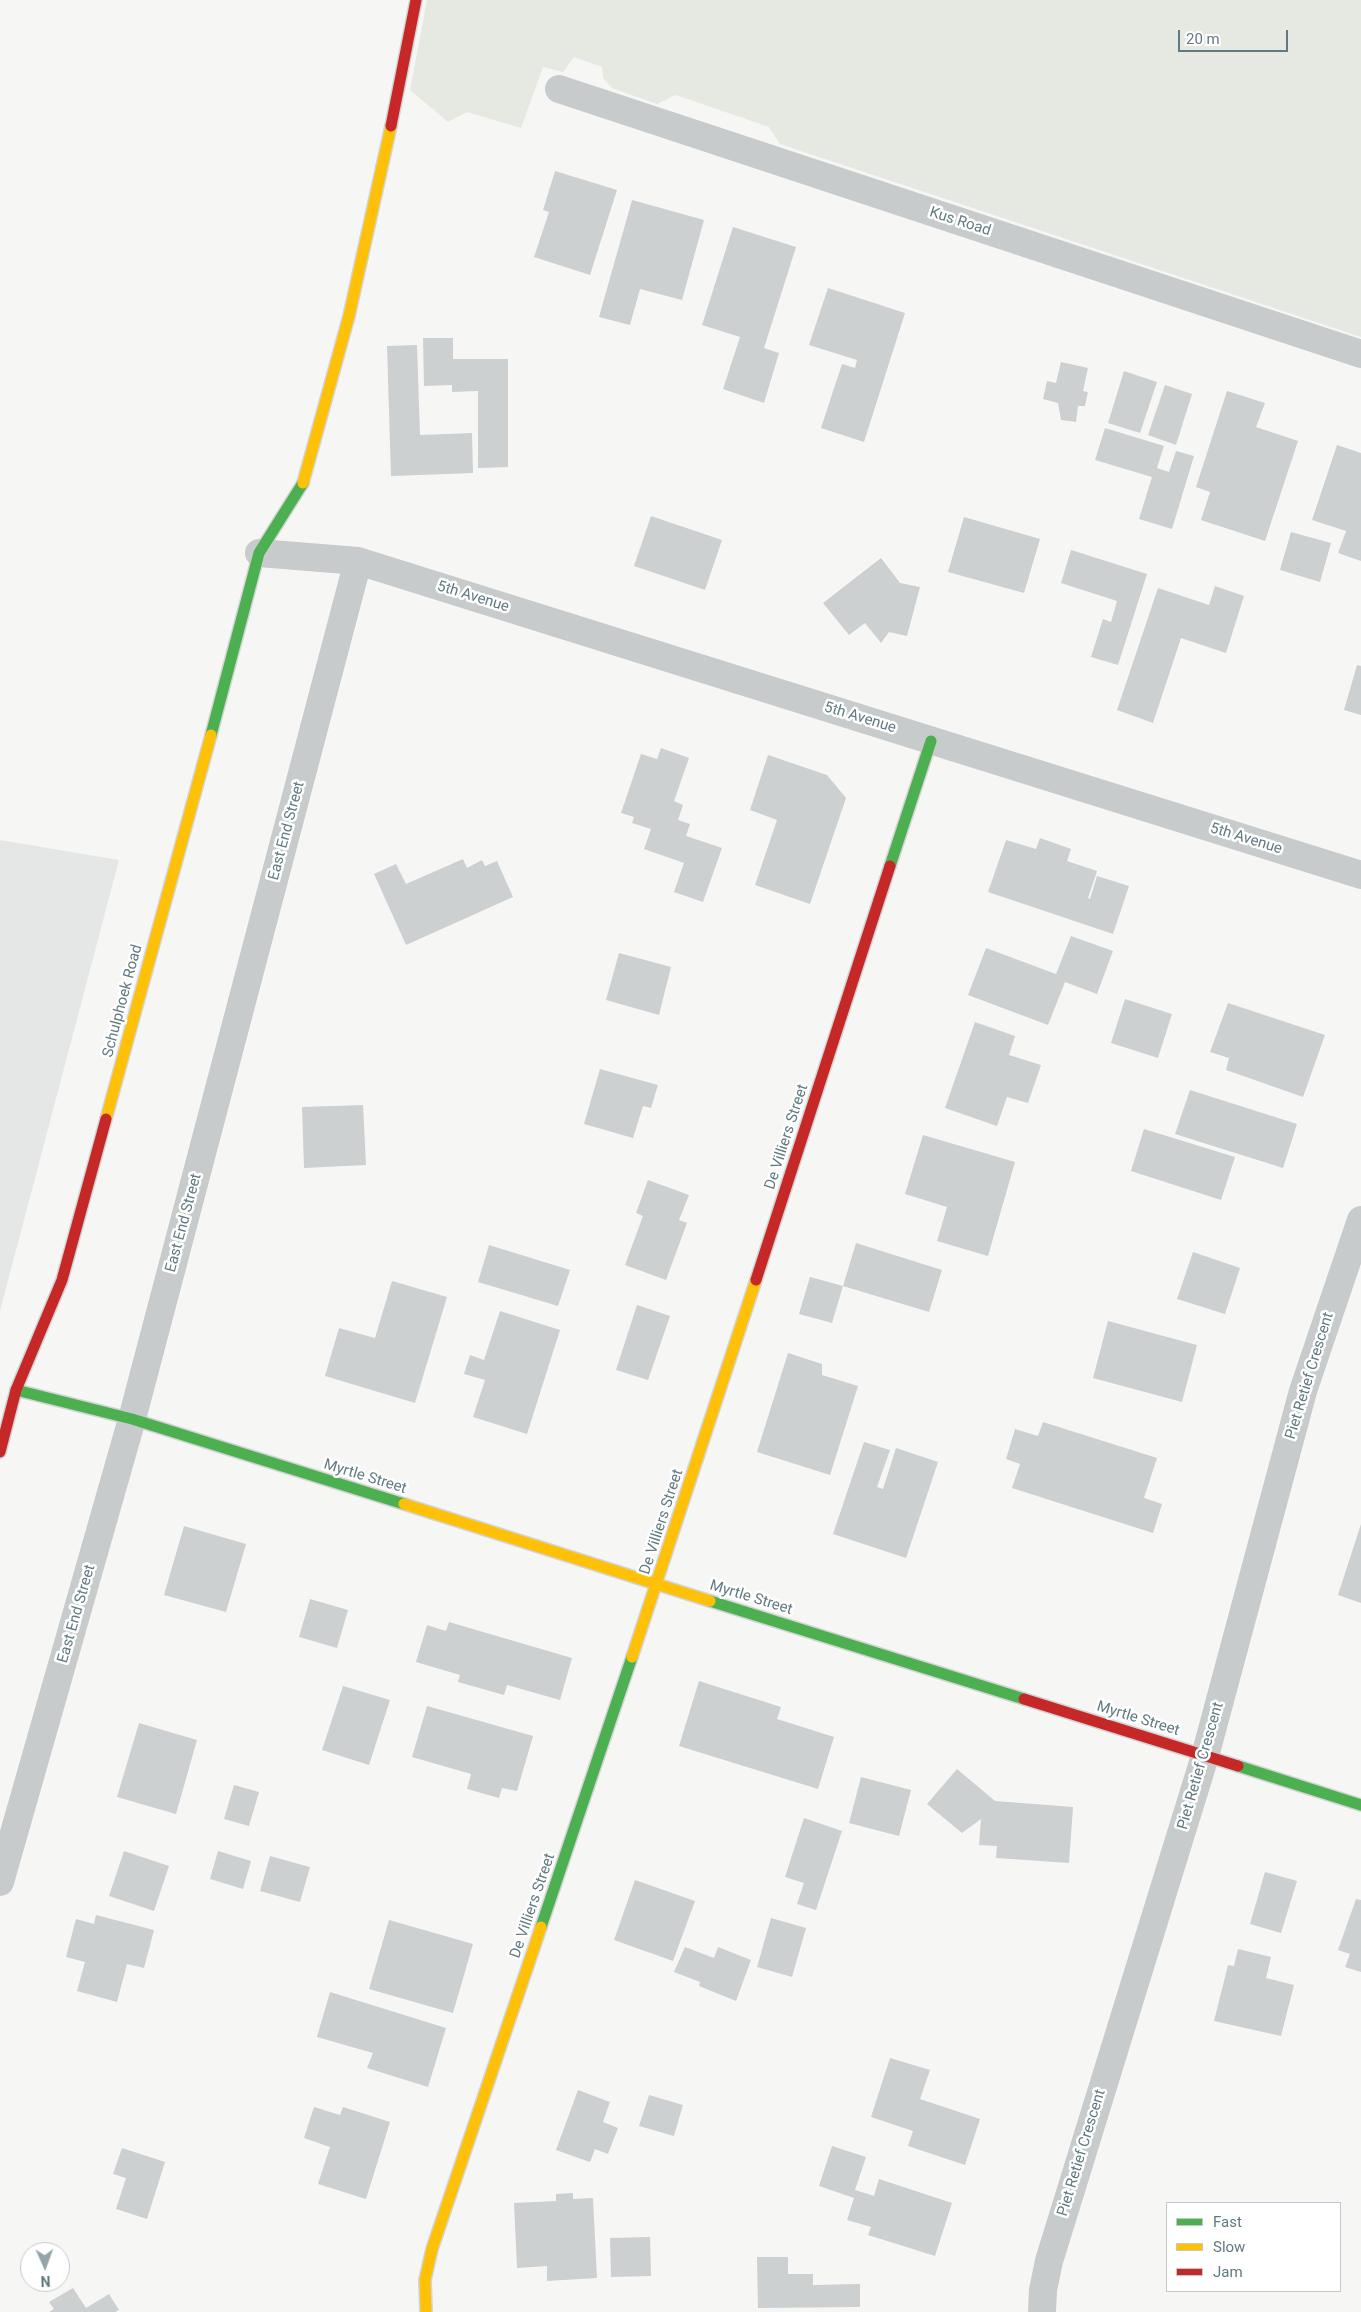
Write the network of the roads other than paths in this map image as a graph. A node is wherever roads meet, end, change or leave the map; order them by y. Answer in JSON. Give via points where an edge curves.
{"nodes":[{"id":1,"x":416,"y":0,"type":"edge"},
{"id":2,"x":559,"y":89,"type":"dead end"},
{"id":3,"x":1361,"y":354,"type":"edge"},
{"id":4,"x":259,"y":553,"type":"junction"},
{"id":5,"x":358,"y":561,"type":"junction"},
{"id":6,"x":931,"y":741,"type":"junction"},
{"id":7,"x":1361,"y":875,"type":"edge"},
{"id":8,"x":1361,"y":1220,"type":"edge"},
{"id":9,"x":16,"y":1390,"type":"junction"},
{"id":10,"x":132,"y":1420,"type":"junction"},
{"id":11,"x":0,"y":1452,"type":"edge"},
{"id":12,"x":657,"y":1585,"type":"junction"},
{"id":13,"x":1205,"y":1756,"type":"junction"},
{"id":14,"x":1361,"y":1806,"type":"edge"},
{"id":15,"x":0,"y":1882,"type":"edge"},
{"id":16,"x":426,"y":2312,"type":"edge"},
{"id":17,"x":1042,"y":2312,"type":"edge"}],
"edges":[{"from":1,"to":4,"type":"street","name":"Schulphoek Road","via":[[349,316],[305,479]]},
{"from":2,"to":3,"type":"street","name":"Kus Road"},
{"from":4,"to":5,"type":"street","name":"5th Avenue"},
{"from":4,"to":9,"type":"street","name":"Schulphoek Road","via":[[62,1280]]},
{"from":5,"to":6,"type":"street","name":"5th Avenue"},
{"from":5,"to":10,"type":"street","name":"East End Street"},
{"from":6,"to":7,"type":"street","name":"5th Avenue"},
{"from":6,"to":12,"type":"street","name":"De Villiers Street"},
{"from":8,"to":13,"type":"street","name":"Piet Retief Crescent","via":[[1303,1391]]},
{"from":9,"to":10,"type":"street","name":"Myrtle Street"},
{"from":9,"to":11,"type":"street","name":"Schulphoek Road"},
{"from":10,"to":12,"type":"street","name":"Myrtle Street"},
{"from":10,"to":15,"type":"street","name":"East End Street"},
{"from":12,"to":13,"type":"street","name":"Myrtle Street"},
{"from":12,"to":16,"type":"street","name":"De Villiers Street","via":[[432,2250],[425,2280]]},
{"from":13,"to":14,"type":"street","name":"Myrtle Street"},
{"from":13,"to":17,"type":"street","name":"Piet Retief Crescent","via":[[1048,2261]]}]}
